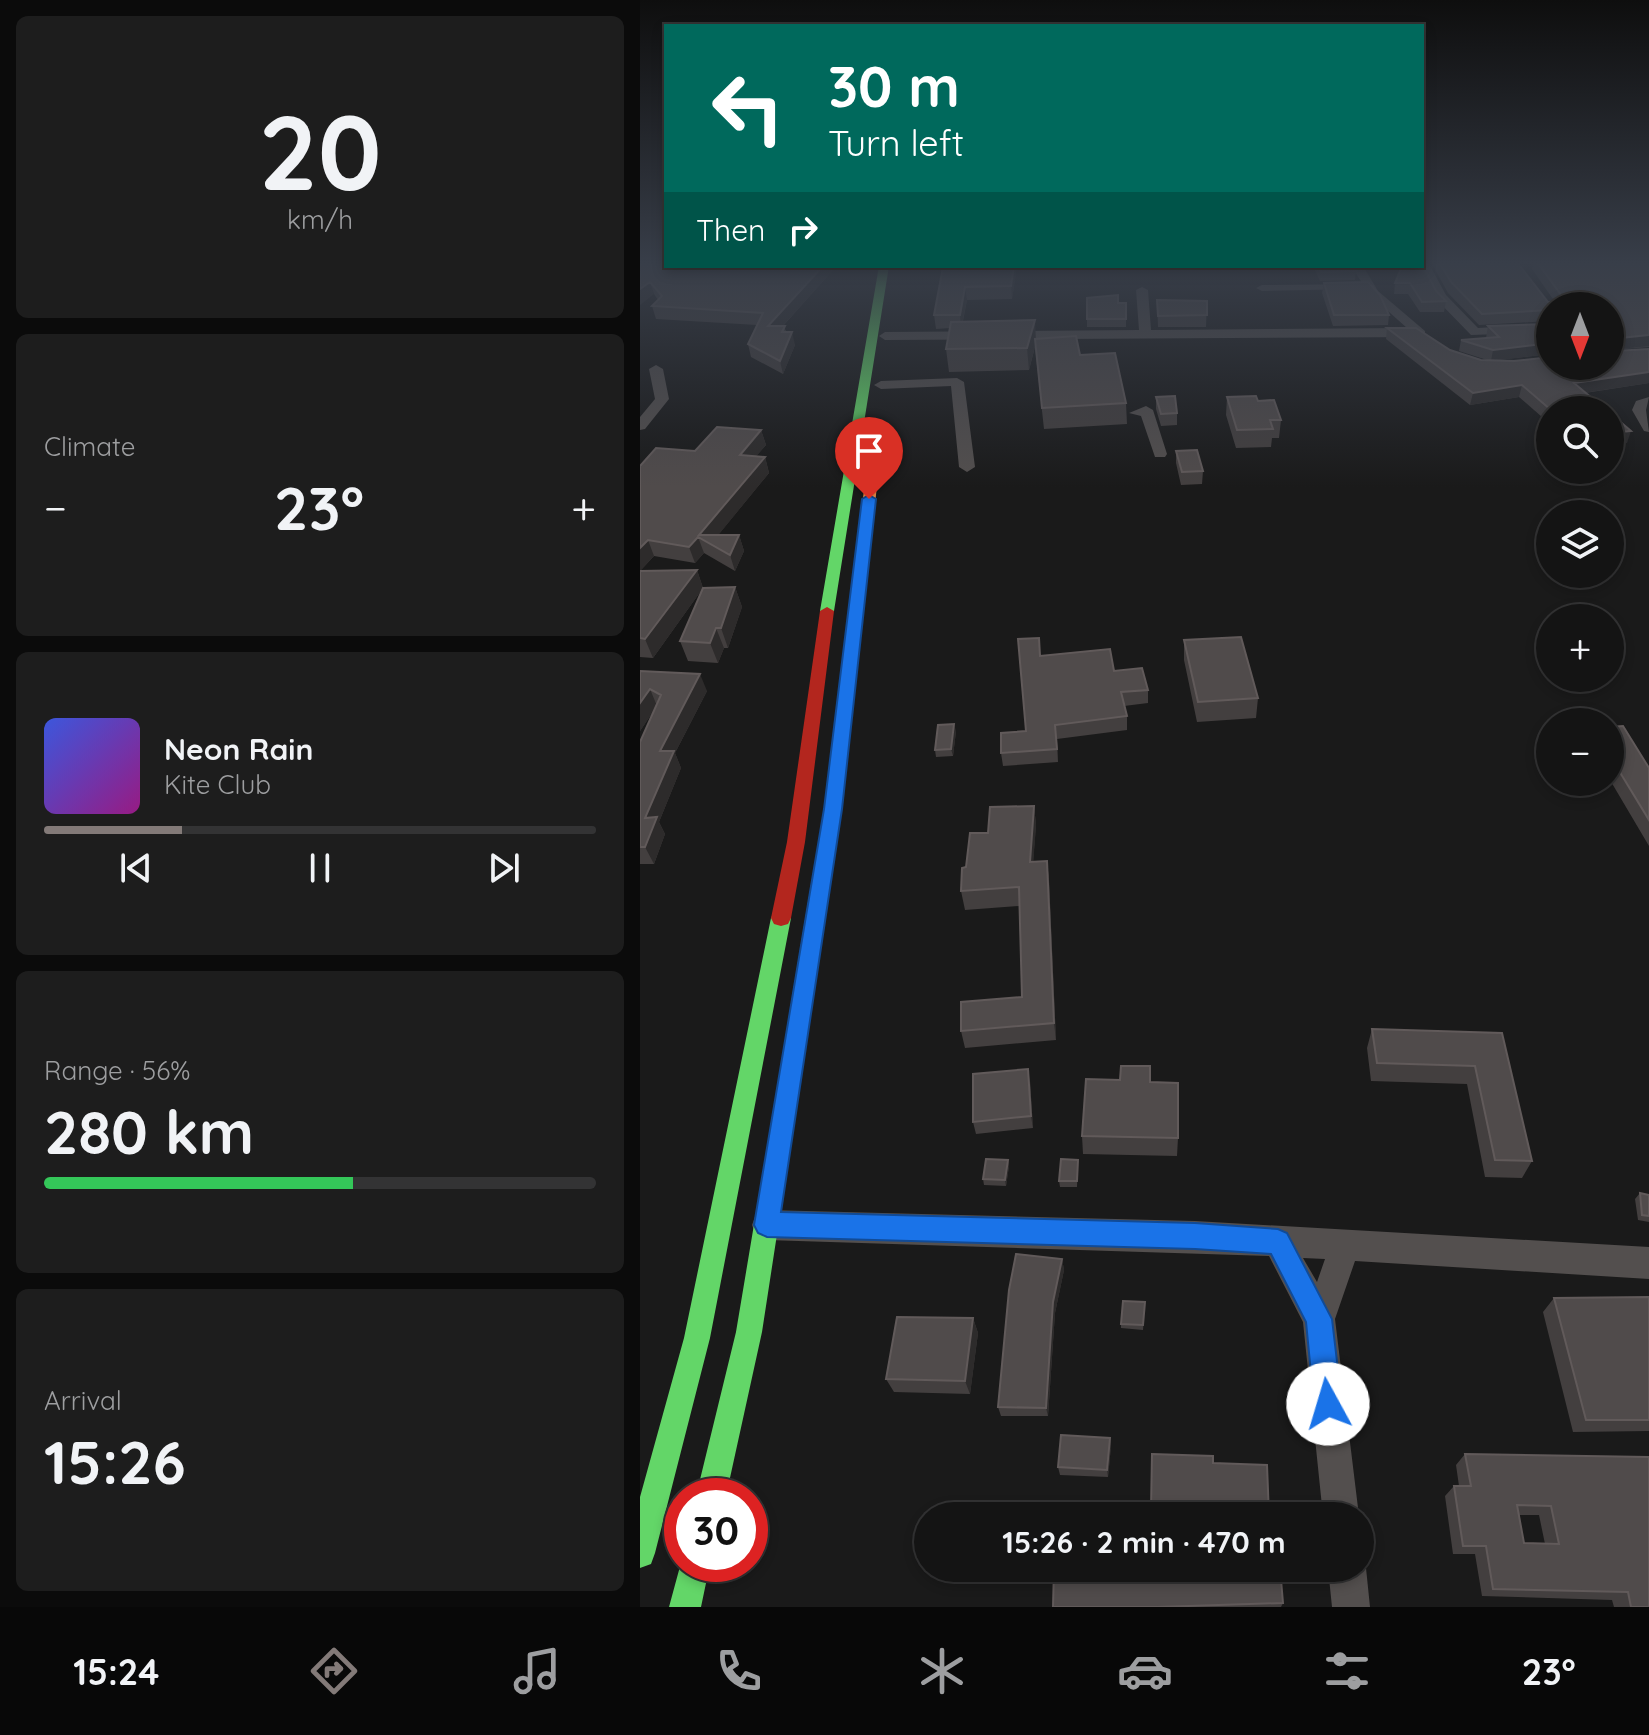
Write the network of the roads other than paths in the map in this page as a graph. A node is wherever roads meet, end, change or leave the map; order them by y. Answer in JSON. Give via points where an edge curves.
{"nodes":[{"id":1,"x":885,"y":336,"type":"edge"},
{"id":2,"x":872,"y":337,"type":"edge"},
{"id":3,"x":1425,"y":337,"type":"edge"},
{"id":4,"x":1439,"y":345,"type":"edge"},
{"id":5,"x":656,"y":369,"type":"dead end"},
{"id":6,"x":881,"y":385,"type":"junction"},
{"id":7,"x":1649,"y":401,"type":"edge"},
{"id":8,"x":1136,"y":413,"type":"dead end"},
{"id":9,"x":878,"y":415,"type":"dead end"},
{"id":10,"x":640,"y":426,"type":"edge"},
{"id":11,"x":1649,"y":428,"type":"edge"},
{"id":12,"x":875,"y":444,"type":"dead end"},
{"id":13,"x":1160,"y":454,"type":"dead end"},
{"id":14,"x":967,"y":467,"type":"dead end"},
{"id":15,"x":767,"y":1225,"type":"junction"},
{"id":16,"x":1278,"y":1242,"type":"junction"},
{"id":17,"x":1346,"y":1244,"type":"junction"},
{"id":18,"x":1649,"y":1263,"type":"edge"},
{"id":19,"x":1319,"y":1319,"type":"junction"},
{"id":20,"x":715,"y":1478,"type":"edge"},
{"id":21,"x":1339,"y":1502,"type":"edge"},
{"id":22,"x":640,"y":1553,"type":"edge"},
{"id":23,"x":691,"y":1582,"type":"edge"},
{"id":24,"x":1348,"y":1582,"type":"edge"},
{"id":25,"x":685,"y":1607,"type":"edge"},
{"id":26,"x":1351,"y":1607,"type":"edge"}],
"edges":[{"from":1,"to":6,"type":"main road"},
{"from":2,"to":22,"type":"main road","via":[[835,555],[796,842],[697,1338]]},
{"from":3,"to":4,"type":"street"},
{"from":5,"to":10,"type":"street","via":[[662,399]]},
{"from":6,"to":9,"type":"main road"},
{"from":6,"to":14,"type":"street","via":[[957,382]]},
{"from":7,"to":11,"type":"street","via":[[1639,406]]},
{"from":8,"to":13,"type":"street","via":[[1146,410]]},
{"from":12,"to":15,"type":"main road","via":[[833,809]]},
{"from":15,"to":16,"type":"street"},
{"from":15,"to":20,"type":"main road"},
{"from":16,"to":17,"type":"street"},
{"from":16,"to":19,"type":"street"},
{"from":17,"to":18,"type":"street"},
{"from":17,"to":19,"type":"street"},
{"from":19,"to":21,"type":"street"},
{"from":23,"to":25,"type":"main road"},
{"from":24,"to":26,"type":"street"}]}
